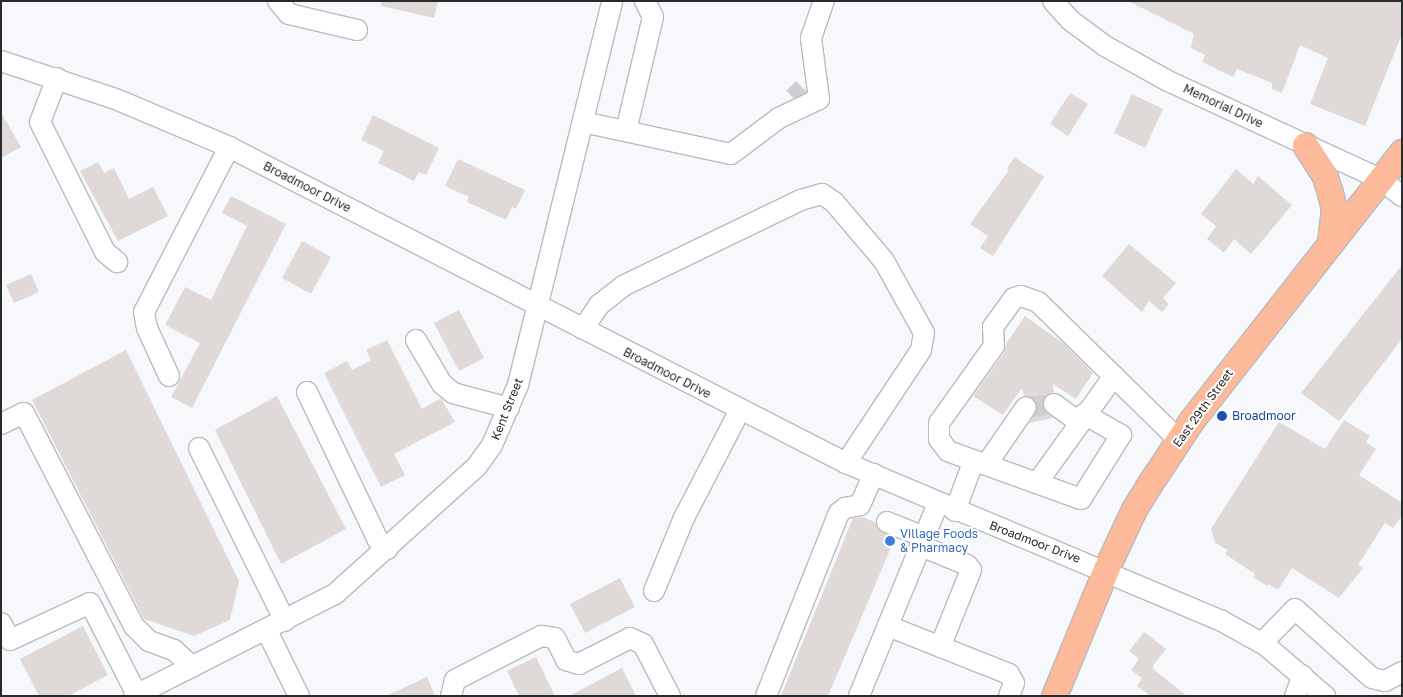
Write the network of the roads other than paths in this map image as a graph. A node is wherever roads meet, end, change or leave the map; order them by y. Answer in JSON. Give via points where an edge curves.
{"nodes":[{"id":1,"x":278,"y":1,"type":"edge"},
{"id":2,"x":612,"y":1,"type":"edge"},
{"id":3,"x":824,"y":1,"type":"edge"},
{"id":4,"x":1053,"y":1,"type":"edge"},
{"id":5,"x":652,"y":6,"type":"edge"},
{"id":6,"x":357,"y":30,"type":"dead end"},
{"id":7,"x":1,"y":62,"type":"edge"},
{"id":8,"x":58,"y":78,"type":"junction"},
{"id":9,"x":804,"y":89,"type":"junction"},
{"id":10,"x":779,"y":118,"type":"junction"},
{"id":11,"x":583,"y":122,"type":"junction"},
{"id":12,"x":626,"y":131,"type":"junction"},
{"id":13,"x":1306,"y":145,"type":"junction"},
{"id":14,"x":228,"y":147,"type":"junction"},
{"id":15,"x":1402,"y":152,"type":"edge"},
{"id":16,"x":1380,"y":179,"type":"junction"},
{"id":17,"x":1402,"y":196,"type":"edge"},
{"id":18,"x":1330,"y":243,"type":"junction"},
{"id":19,"x":117,"y":262,"type":"dead end"},
{"id":20,"x":538,"y":306,"type":"junction"},
{"id":21,"x":583,"y":329,"type":"junction"},
{"id":22,"x":416,"y":340,"type":"dead end"},
{"id":23,"x":169,"y":376,"type":"dead end"},
{"id":24,"x":1114,"y":376,"type":"junction"},
{"id":25,"x":307,"y":392,"type":"dead end"},
{"id":26,"x":1054,"y":404,"type":"tunnel mouth"},
{"id":27,"x":1026,"y":407,"type":"tunnel mouth"},
{"id":28,"x":509,"y":408,"type":"junction"},
{"id":29,"x":740,"y":410,"type":"junction"},
{"id":30,"x":1081,"y":418,"type":"junction"},
{"id":31,"x":1,"y":424,"type":"edge"},
{"id":32,"x":1179,"y":440,"type":"junction"},
{"id":33,"x":199,"y":448,"type":"dead end"},
{"id":34,"x":980,"y":462,"type":"junction"},
{"id":35,"x":846,"y":463,"type":"junction"},
{"id":36,"x":874,"y":474,"type":"junction"},
{"id":37,"x":1037,"y":483,"type":"junction"},
{"id":38,"x":860,"y":505,"type":"junction"},
{"id":39,"x":946,"y":507,"type":"junction"},
{"id":40,"x":922,"y":542,"type":"junction"},
{"id":41,"x":387,"y":549,"type":"junction"},
{"id":42,"x":1106,"y":569,"type":"junction"},
{"id":43,"x":113,"y":590,"type":"junction"},
{"id":44,"x":654,"y":591,"type":"dead end"},
{"id":45,"x":90,"y":603,"type":"junction"},
{"id":46,"x":285,"y":621,"type":"junction"},
{"id":47,"x":888,"y":626,"type":"junction"},
{"id":48,"x":267,"y":631,"type":"junction"},
{"id":49,"x":4,"y":636,"type":"edge"},
{"id":50,"x":1262,"y":643,"type":"junction"},
{"id":51,"x":940,"y":647,"type":"junction"},
{"id":52,"x":192,"y":668,"type":"junction"},
{"id":53,"x":1402,"y":672,"type":"edge"},
{"id":54,"x":1303,"y":675,"type":"junction"},
{"id":55,"x":136,"y":695,"type":"edge"},
{"id":56,"x":299,"y":696,"type":"edge"},
{"id":57,"x":451,"y":696,"type":"edge"},
{"id":58,"x":670,"y":696,"type":"edge"},
{"id":59,"x":766,"y":696,"type":"edge"},
{"id":60,"x":859,"y":696,"type":"edge"},
{"id":61,"x":1009,"y":696,"type":"edge"},
{"id":62,"x":1054,"y":696,"type":"edge"},
{"id":63,"x":1295,"y":696,"type":"edge"},
{"id":64,"x":1325,"y":696,"type":"edge"}],
"edges":[{"from":1,"to":6,"type":"street","via":[[289,14]]},
{"from":2,"to":11,"type":"street","name":"Kent Street"},
{"from":3,"to":9,"type":"street","via":[[811,38]]},
{"from":4,"to":13,"type":"street","name":"Memorial Drive","via":[[1070,20],[1105,46],[1166,80]]},
{"from":5,"to":12,"type":"street"},
{"from":7,"to":8,"type":"street","name":"Broadmoor Drive"},
{"from":8,"to":14,"type":"street","name":"Broadmoor Drive"},
{"from":8,"to":19,"type":"street","via":[[40,122],[105,252]]},
{"from":9,"to":10,"type":"street"},
{"from":9,"to":10,"type":"street","via":[[819,100]]},
{"from":10,"to":12,"type":"street","via":[[731,154]]},
{"from":11,"to":12,"type":"street"},
{"from":11,"to":20,"type":"street","name":"Kent Street"},
{"from":13,"to":16,"type":"street","name":"Memorial Drive"},
{"from":13,"to":18,"type":"main road","via":[[1324,174],[1334,209]]},
{"from":14,"to":20,"type":"street","name":"Broadmoor Drive"},
{"from":14,"to":23,"type":"street","via":[[144,312],[147,328]]},
{"from":15,"to":16,"type":"main road","name":"East 29th Street"},
{"from":16,"to":17,"type":"street","name":"Memorial Drive"},
{"from":16,"to":18,"type":"main road","name":"East 29th Street"},
{"from":18,"to":32,"type":"main road","name":"East 29th Street"},
{"from":20,"to":21,"type":"street","name":"Broadmoor Drive"},
{"from":20,"to":28,"type":"street","name":"Kent Street"},
{"from":21,"to":29,"type":"street","name":"Broadmoor Drive"},
{"from":21,"to":35,"type":"street","via":[[599,305],[623,286],[801,200],[822,194],[834,202],[884,261],[924,333],[921,350]]},
{"from":22,"to":28,"type":"street","via":[[442,384],[453,393]]},
{"from":24,"to":30,"type":"street"},
{"from":24,"to":32,"type":"street"},
{"from":24,"to":34,"type":"street","via":[[1038,302],[1029,297],[1014,298],[993,327],[994,346],[939,424],[940,439],[948,451]]},
{"from":25,"to":41,"type":"street","via":[[378,540]]},
{"from":26,"to":30,"type":"street"},
{"from":27,"to":34,"type":"street"},
{"from":28,"to":41,"type":"street","name":"Kent Street","via":[[477,466]]},
{"from":29,"to":35,"type":"street","name":"Broadmoor Drive"},
{"from":29,"to":44,"type":"street","via":[[684,518]]},
{"from":30,"to":37,"type":"street"},
{"from":30,"to":37,"type":"street","via":[[1121,436],[1081,499]]},
{"from":31,"to":43,"type":"street","via":[[24,413]]},
{"from":32,"to":42,"type":"main road","name":"East 29th Street","via":[[1134,509]]},
{"from":33,"to":46,"type":"street"},
{"from":34,"to":37,"type":"street"},
{"from":34,"to":39,"type":"street"},
{"from":35,"to":36,"type":"street","name":"Broadmoor Drive"},
{"from":36,"to":38,"type":"street"},
{"from":36,"to":39,"type":"street","name":"Broadmoor Drive"},
{"from":38,"to":40,"type":"street"},
{"from":38,"to":59,"type":"street","via":[[845,508],[839,513]]},
{"from":39,"to":40,"type":"street"},
{"from":39,"to":42,"type":"street","name":"Broadmoor Drive"},
{"from":40,"to":47,"type":"street"},
{"from":40,"to":51,"type":"street","via":[[967,564],[971,570]]},
{"from":41,"to":46,"type":"street","name":"Kent Street","via":[[335,594]]},
{"from":42,"to":50,"type":"street","name":"Broadmoor Drive","via":[[1220,620]]},
{"from":42,"to":62,"type":"main road","name":"East 29th Street"},
{"from":43,"to":45,"type":"street"},
{"from":43,"to":52,"type":"street","via":[[134,626],[149,641],[174,650]]},
{"from":45,"to":49,"type":"street"},
{"from":45,"to":55,"type":"street"},
{"from":46,"to":48,"type":"street","name":"Kent Street"},
{"from":47,"to":51,"type":"street"},
{"from":47,"to":60,"type":"street"},
{"from":48,"to":52,"type":"street","name":"Kent Street"},
{"from":48,"to":56,"type":"street"},
{"from":50,"to":53,"type":"street","via":[[1295,609],[1372,678],[1385,681]]},
{"from":50,"to":54,"type":"street","name":"Broadmoor Drive"},
{"from":51,"to":61,"type":"street","via":[[1009,674],[1014,683]]},
{"from":52,"to":55,"type":"street","name":"Kent Street"},
{"from":54,"to":63,"type":"street"},
{"from":54,"to":64,"type":"street","name":"Broadmoor Drive"},
{"from":57,"to":58,"type":"street","via":[[455,680],[541,636],[555,638],[566,660],[580,664],[630,638],[643,644]]}]}
